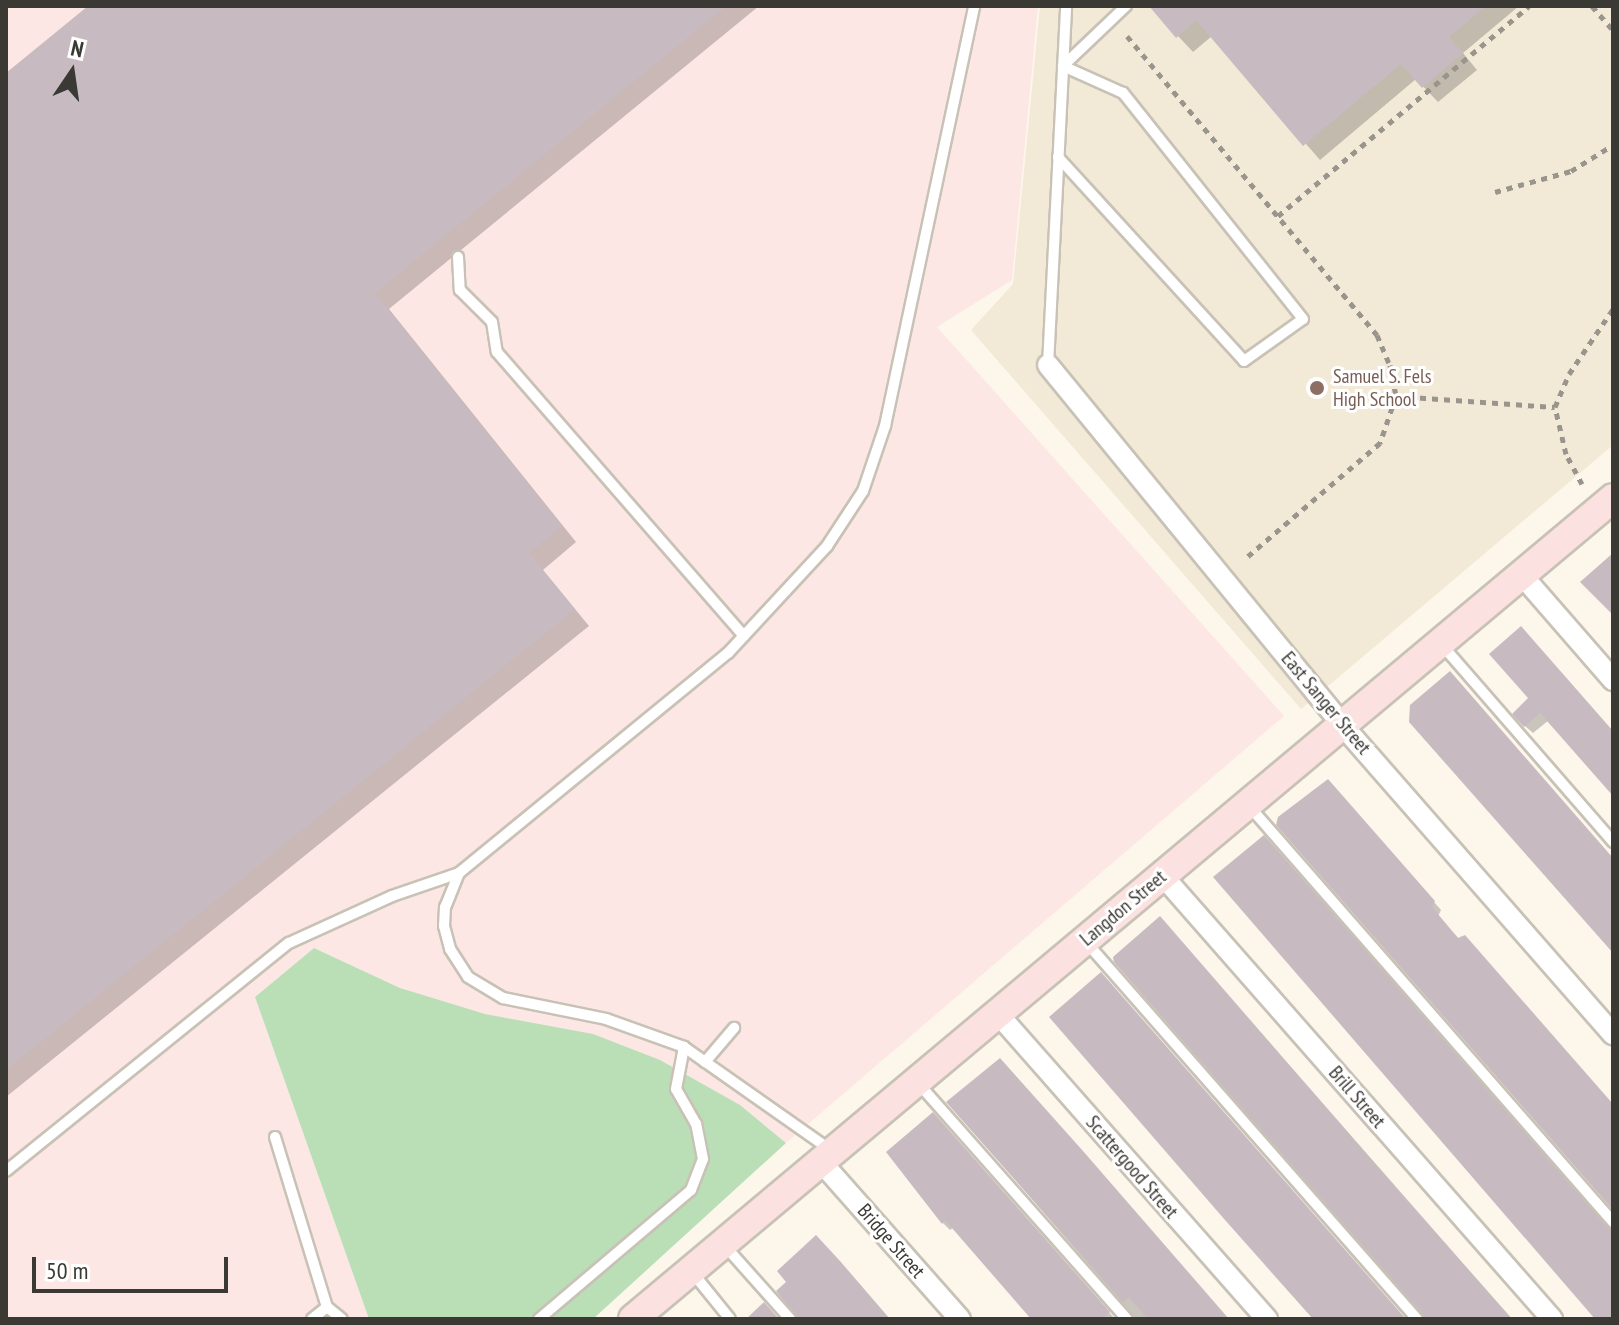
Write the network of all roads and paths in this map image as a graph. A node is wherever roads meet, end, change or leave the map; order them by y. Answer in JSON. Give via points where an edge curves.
{"nodes":[{"id":1,"x":974,"y":6,"type":"edge"},
{"id":2,"x":1066,"y":6,"type":"edge"},
{"id":3,"x":1126,"y":6,"type":"edge"},
{"id":4,"x":1529,"y":6,"type":"edge"},
{"id":5,"x":1592,"y":6,"type":"edge"},
{"id":6,"x":1613,"y":30,"type":"edge"},
{"id":7,"x":1063,"y":66,"type":"junction"},
{"id":8,"x":1613,"y":145,"type":"edge"},
{"id":9,"x":1058,"y":157,"type":"junction"},
{"id":10,"x":1495,"y":192,"type":"dead end"},
{"id":11,"x":1278,"y":216,"type":"dead end"},
{"id":12,"x":458,"y":257,"type":"dead end"},
{"id":13,"x":1613,"y":309,"type":"edge"},
{"id":14,"x":1048,"y":365,"type":"joint"},
{"id":15,"x":1396,"y":396,"type":"dead end"},
{"id":16,"x":1555,"y":407,"type":"junction"},
{"id":17,"x":1582,"y":484,"type":"dead end"},
{"id":18,"x":1609,"y":508,"type":"edge"},
{"id":19,"x":1520,"y":573,"type":"junction"},
{"id":20,"x":744,"y":636,"type":"junction"},
{"id":21,"x":1442,"y":645,"type":"junction"},
{"id":22,"x":1613,"y":680,"type":"edge"},
{"id":23,"x":1343,"y":726,"type":"junction"},
{"id":24,"x":1247,"y":805,"type":"junction"},
{"id":25,"x":1613,"y":842,"type":"edge"},
{"id":26,"x":459,"y":873,"type":"junction"},
{"id":27,"x":1162,"y":875,"type":"junction"},
{"id":28,"x":1084,"y":940,"type":"junction"},
{"id":29,"x":998,"y":1014,"type":"junction"},
{"id":30,"x":734,"y":1028,"type":"dead end"},
{"id":31,"x":1613,"y":1034,"type":"edge"},
{"id":32,"x":684,"y":1047,"type":"junction"},
{"id":33,"x":705,"y":1062,"type":"junction"},
{"id":34,"x":917,"y":1082,"type":"junction"},
{"id":35,"x":275,"y":1137,"type":"dead end"},
{"id":36,"x":828,"y":1158,"type":"junction"},
{"id":37,"x":6,"y":1171,"type":"edge"},
{"id":38,"x":1613,"y":1222,"type":"edge"},
{"id":39,"x":723,"y":1243,"type":"junction"},
{"id":40,"x":691,"y":1270,"type":"junction"},
{"id":41,"x":327,"y":1307,"type":"junction"},
{"id":42,"x":642,"y":1316,"type":"edge"},
{"id":43,"x":312,"y":1319,"type":"edge"},
{"id":44,"x":342,"y":1319,"type":"edge"},
{"id":45,"x":539,"y":1319,"type":"edge"},
{"id":46,"x":730,"y":1319,"type":"edge"},
{"id":47,"x":790,"y":1319,"type":"edge"},
{"id":48,"x":960,"y":1319,"type":"edge"},
{"id":49,"x":1127,"y":1319,"type":"edge"},
{"id":50,"x":1267,"y":1319,"type":"edge"},
{"id":51,"x":1417,"y":1319,"type":"edge"},
{"id":52,"x":1552,"y":1319,"type":"edge"}],
"edges":[{"from":1,"to":20,"type":"lane","via":[[885,426],[863,491],[827,546]]},
{"from":2,"to":7,"type":"lane"},
{"from":3,"to":7,"type":"lane"},
{"from":4,"to":11,"type":"path"},
{"from":5,"to":6,"type":"path"},
{"from":7,"to":9,"type":"lane"},
{"from":7,"to":9,"type":"lane","via":[[1123,93],[1303,319],[1244,361]]},
{"from":8,"to":10,"type":"path","via":[[1542,183]]},
{"from":9,"to":14,"type":"lane"},
{"from":12,"to":20,"type":"lane","via":[[460,290],[492,322],[497,352]]},
{"from":13,"to":16,"type":"path","via":[[1569,374]]},
{"from":14,"to":23,"type":"street","name":"East Sanger Street"},
{"from":15,"to":16,"type":"path"},
{"from":16,"to":17,"type":"path","via":[[1566,454]]},
{"from":18,"to":19,"type":"street","name":"Langdon Street"},
{"from":19,"to":21,"type":"street","name":"Langdon Street"},
{"from":19,"to":22,"type":"street"},
{"from":20,"to":26,"type":"lane"},
{"from":21,"to":23,"type":"street","name":"Langdon Street"},
{"from":21,"to":25,"type":"lane"},
{"from":23,"to":24,"type":"street","name":"Langdon Street"},
{"from":23,"to":31,"type":"street","name":"East Sanger Street"},
{"from":24,"to":27,"type":"street","name":"Langdon Street"},
{"from":24,"to":38,"type":"lane"},
{"from":26,"to":32,"type":"lane","via":[[445,907],[444,926],[450,949],[468,977],[503,998],[606,1019]]},
{"from":26,"to":37,"type":"lane","via":[[392,896],[289,943]]},
{"from":27,"to":28,"type":"street","name":"Langdon Street"},
{"from":27,"to":52,"type":"street","name":"Brill Street"},
{"from":28,"to":29,"type":"street","name":"Langdon Street"},
{"from":28,"to":51,"type":"lane"},
{"from":29,"to":34,"type":"street","name":"Langdon Street"},
{"from":29,"to":50,"type":"street","name":"Scattergood Street"},
{"from":30,"to":33,"type":"lane"},
{"from":32,"to":33,"type":"lane"},
{"from":32,"to":45,"type":"lane","via":[[676,1089],[696,1124],[703,1159],[691,1190]]},
{"from":33,"to":36,"type":"lane"},
{"from":34,"to":36,"type":"street","name":"Langdon Street"},
{"from":34,"to":49,"type":"lane"},
{"from":35,"to":41,"type":"lane"},
{"from":36,"to":39,"type":"street","name":"Langdon Street"},
{"from":36,"to":48,"type":"street","name":"Bridge Street"},
{"from":39,"to":40,"type":"street","name":"Langdon Street"},
{"from":39,"to":47,"type":"lane"},
{"from":40,"to":42,"type":"street","name":"Langdon Street"},
{"from":40,"to":46,"type":"lane"},
{"from":41,"to":43,"type":"lane"},
{"from":41,"to":44,"type":"lane"}]}
